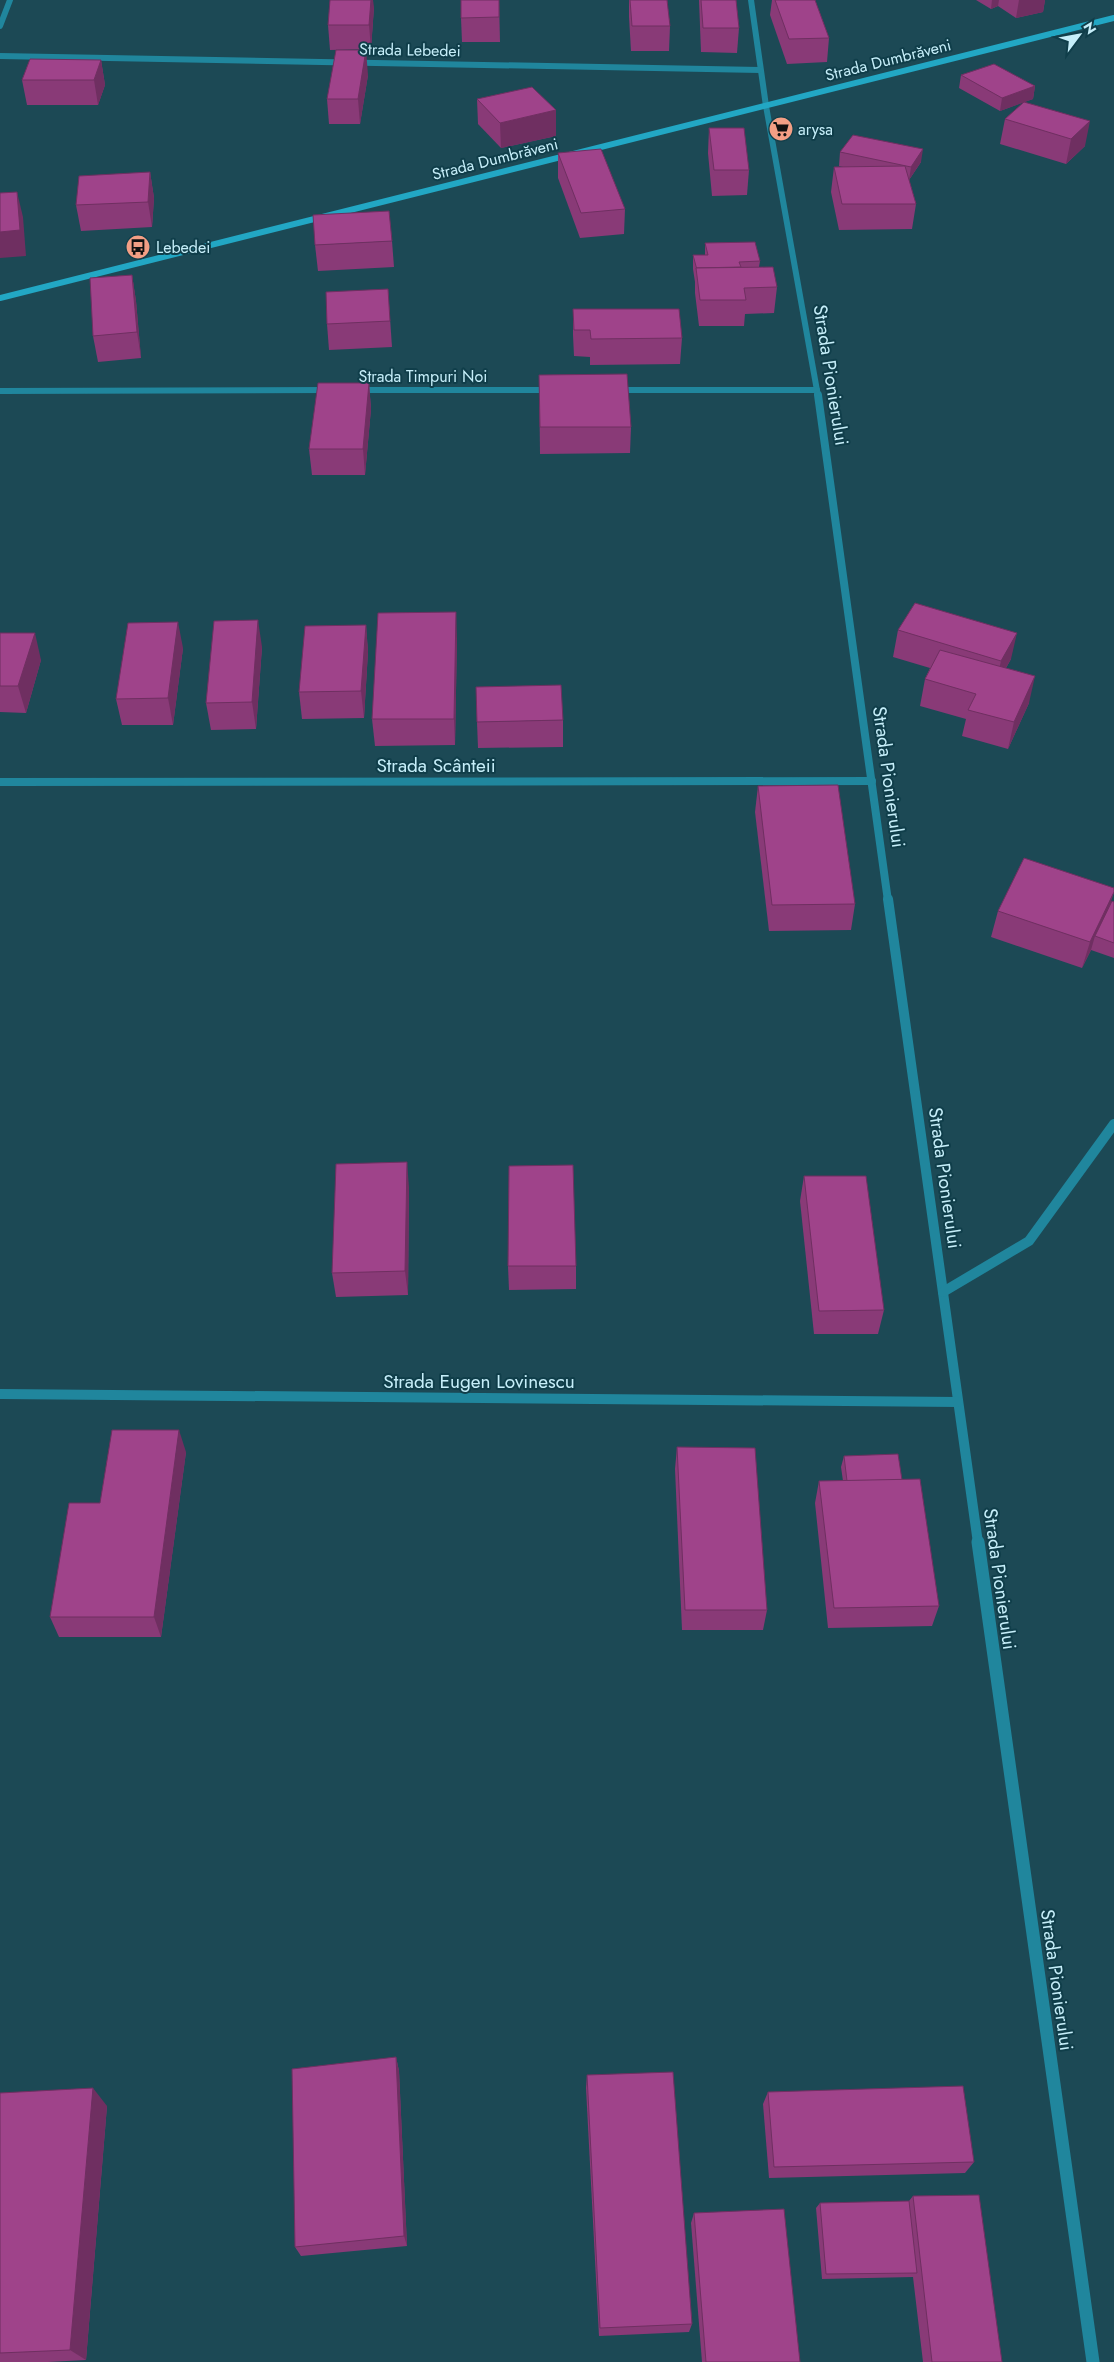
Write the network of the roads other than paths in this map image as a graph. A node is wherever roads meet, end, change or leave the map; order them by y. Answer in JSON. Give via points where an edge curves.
{"nodes":[{"id":1,"x":10,"y":0,"type":"edge"},
{"id":2,"x":751,"y":0,"type":"edge"},
{"id":3,"x":1114,"y":18,"type":"edge"},
{"id":4,"x":0,"y":26,"type":"edge"},
{"id":5,"x":0,"y":56,"type":"edge"},
{"id":6,"x":760,"y":70,"type":"junction"},
{"id":7,"x":766,"y":106,"type":"junction"},
{"id":8,"x":0,"y":298,"type":"edge"},
{"id":9,"x":339,"y":390,"type":"edge"},
{"id":10,"x":349,"y":390,"type":"edge"},
{"id":11,"x":558,"y":390,"type":"edge"},
{"id":12,"x":608,"y":390,"type":"edge"},
{"id":13,"x":817,"y":390,"type":"junction"},
{"id":14,"x":0,"y":391,"type":"edge"},
{"id":15,"x":872,"y":781,"type":"junction"},
{"id":16,"x":0,"y":782,"type":"edge"},
{"id":17,"x":1114,"y":1124,"type":"edge"},
{"id":18,"x":943,"y":1292,"type":"junction"},
{"id":19,"x":0,"y":1394,"type":"edge"},
{"id":20,"x":958,"y":1402,"type":"junction"},
{"id":21,"x":1092,"y":2362,"type":"edge"}],
"edges":[{"from":1,"to":4,"type":"street"},
{"from":2,"to":6,"type":"street","name":"Strada Pionierului"},
{"from":3,"to":7,"type":"street","name":"Strada Dumbrăveni"},
{"from":5,"to":6,"type":"street","name":"Strada Lebedei"},
{"from":6,"to":7,"type":"street","name":"Strada Pionierului"},
{"from":7,"to":8,"type":"street","name":"Strada Dumbrăveni"},
{"from":7,"to":13,"type":"street","name":"Strada Pionierului"},
{"from":9,"to":14,"type":"street","name":"Strada Timpuri Noi"},
{"from":10,"to":11,"type":"street","name":"Strada Timpuri Noi"},
{"from":12,"to":13,"type":"street"},
{"from":13,"to":15,"type":"street","name":"Strada Pionierului"},
{"from":15,"to":16,"type":"street","name":"Strada Scânteii"},
{"from":15,"to":18,"type":"street","name":"Strada Pionierului"},
{"from":17,"to":18,"type":"street","via":[[1029,1240]]},
{"from":18,"to":20,"type":"street","name":"Strada Pionierului"},
{"from":19,"to":20,"type":"street","name":"Strada Eugen Lovinescu"},
{"from":20,"to":21,"type":"street","name":"Strada Pionierului"}]}
